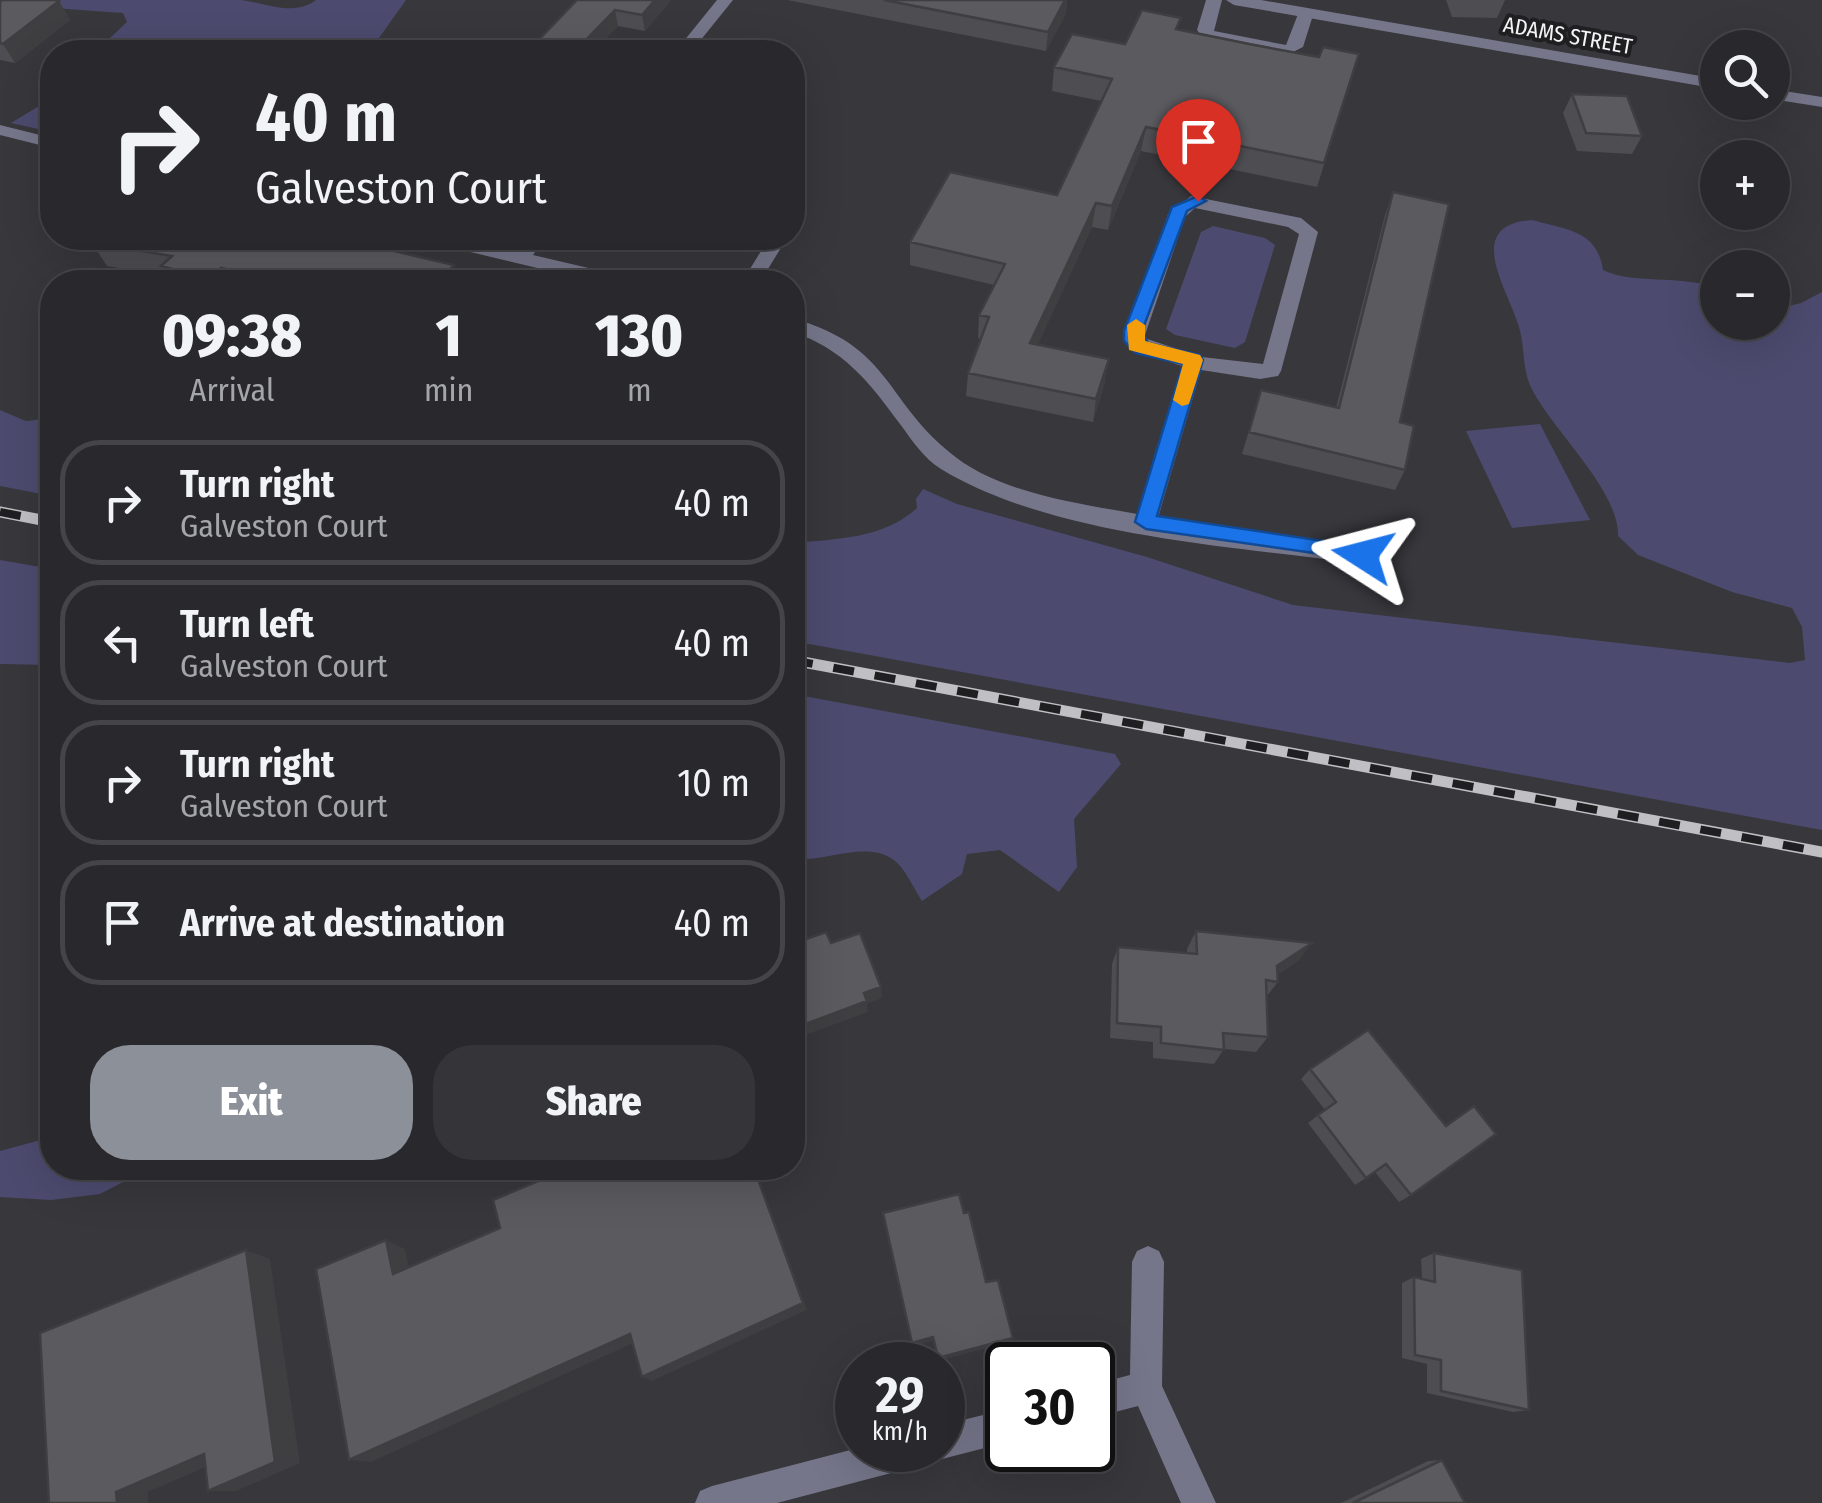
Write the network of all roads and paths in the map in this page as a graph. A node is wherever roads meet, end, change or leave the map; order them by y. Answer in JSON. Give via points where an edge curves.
{"nodes":[{"id":1,"x":725,"y":0,"type":"edge"},
{"id":2,"x":1214,"y":0,"type":"edge"},
{"id":3,"x":1234,"y":0,"type":"edge"},
{"id":4,"x":1306,"y":12,"type":"junction"},
{"id":5,"x":693,"y":40,"type":"edge"},
{"id":6,"x":1700,"y":81,"type":"edge"},
{"id":7,"x":1790,"y":97,"type":"edge"},
{"id":8,"x":1822,"y":102,"type":"edge"},
{"id":9,"x":0,"y":130,"type":"edge"},
{"id":10,"x":40,"y":140,"type":"edge"},
{"id":11,"x":487,"y":250,"type":"edge"},
{"id":12,"x":526,"y":250,"type":"edge"},
{"id":13,"x":520,"y":258,"type":"junction"},
{"id":14,"x":570,"y":270,"type":"edge"},
{"id":15,"x":805,"y":330,"type":"edge"},
{"id":16,"x":1194,"y":360,"type":"junction"},
{"id":17,"x":1146,"y":522,"type":"junction"},
{"id":18,"x":1363,"y":555,"type":"dead end"},
{"id":19,"x":1148,"y":1262,"type":"dead end"},
{"id":20,"x":1146,"y":1387,"type":"junction"},
{"id":21,"x":1115,"y":1396,"type":"edge"},
{"id":22,"x":835,"y":1471,"type":"edge"},
{"id":23,"x":712,"y":1503,"type":"edge"},
{"id":24,"x":1199,"y":1503,"type":"edge"}],
"edges":[{"from":1,"to":5,"type":"street"},
{"from":2,"to":4,"type":"street","via":[[1209,35],[1287,50],[1295,47]]},
{"from":3,"to":4,"type":"street","name":"ADAMS STREET"},
{"from":4,"to":6,"type":"street","name":"ADAMS STREET"},
{"from":7,"to":8,"type":"street"},
{"from":9,"to":10,"type":"street"},
{"from":11,"to":13,"type":"street"},
{"from":12,"to":13,"type":"street"},
{"from":13,"to":14,"type":"street"},
{"from":15,"to":17,"type":"street","via":[[846,345],[931,448],[965,472],[1055,503]]},
{"from":16,"to":16,"type":"street","via":[[1257,373],[1274,368],[1310,236],[1305,228],[1203,202],[1180,207],[1133,341]]},
{"from":16,"to":17,"type":"street"},
{"from":17,"to":18,"type":"street"},
{"from":19,"to":20,"type":"street"},
{"from":20,"to":21,"type":"street"},
{"from":20,"to":24,"type":"street"},
{"from":22,"to":23,"type":"street"}]}
